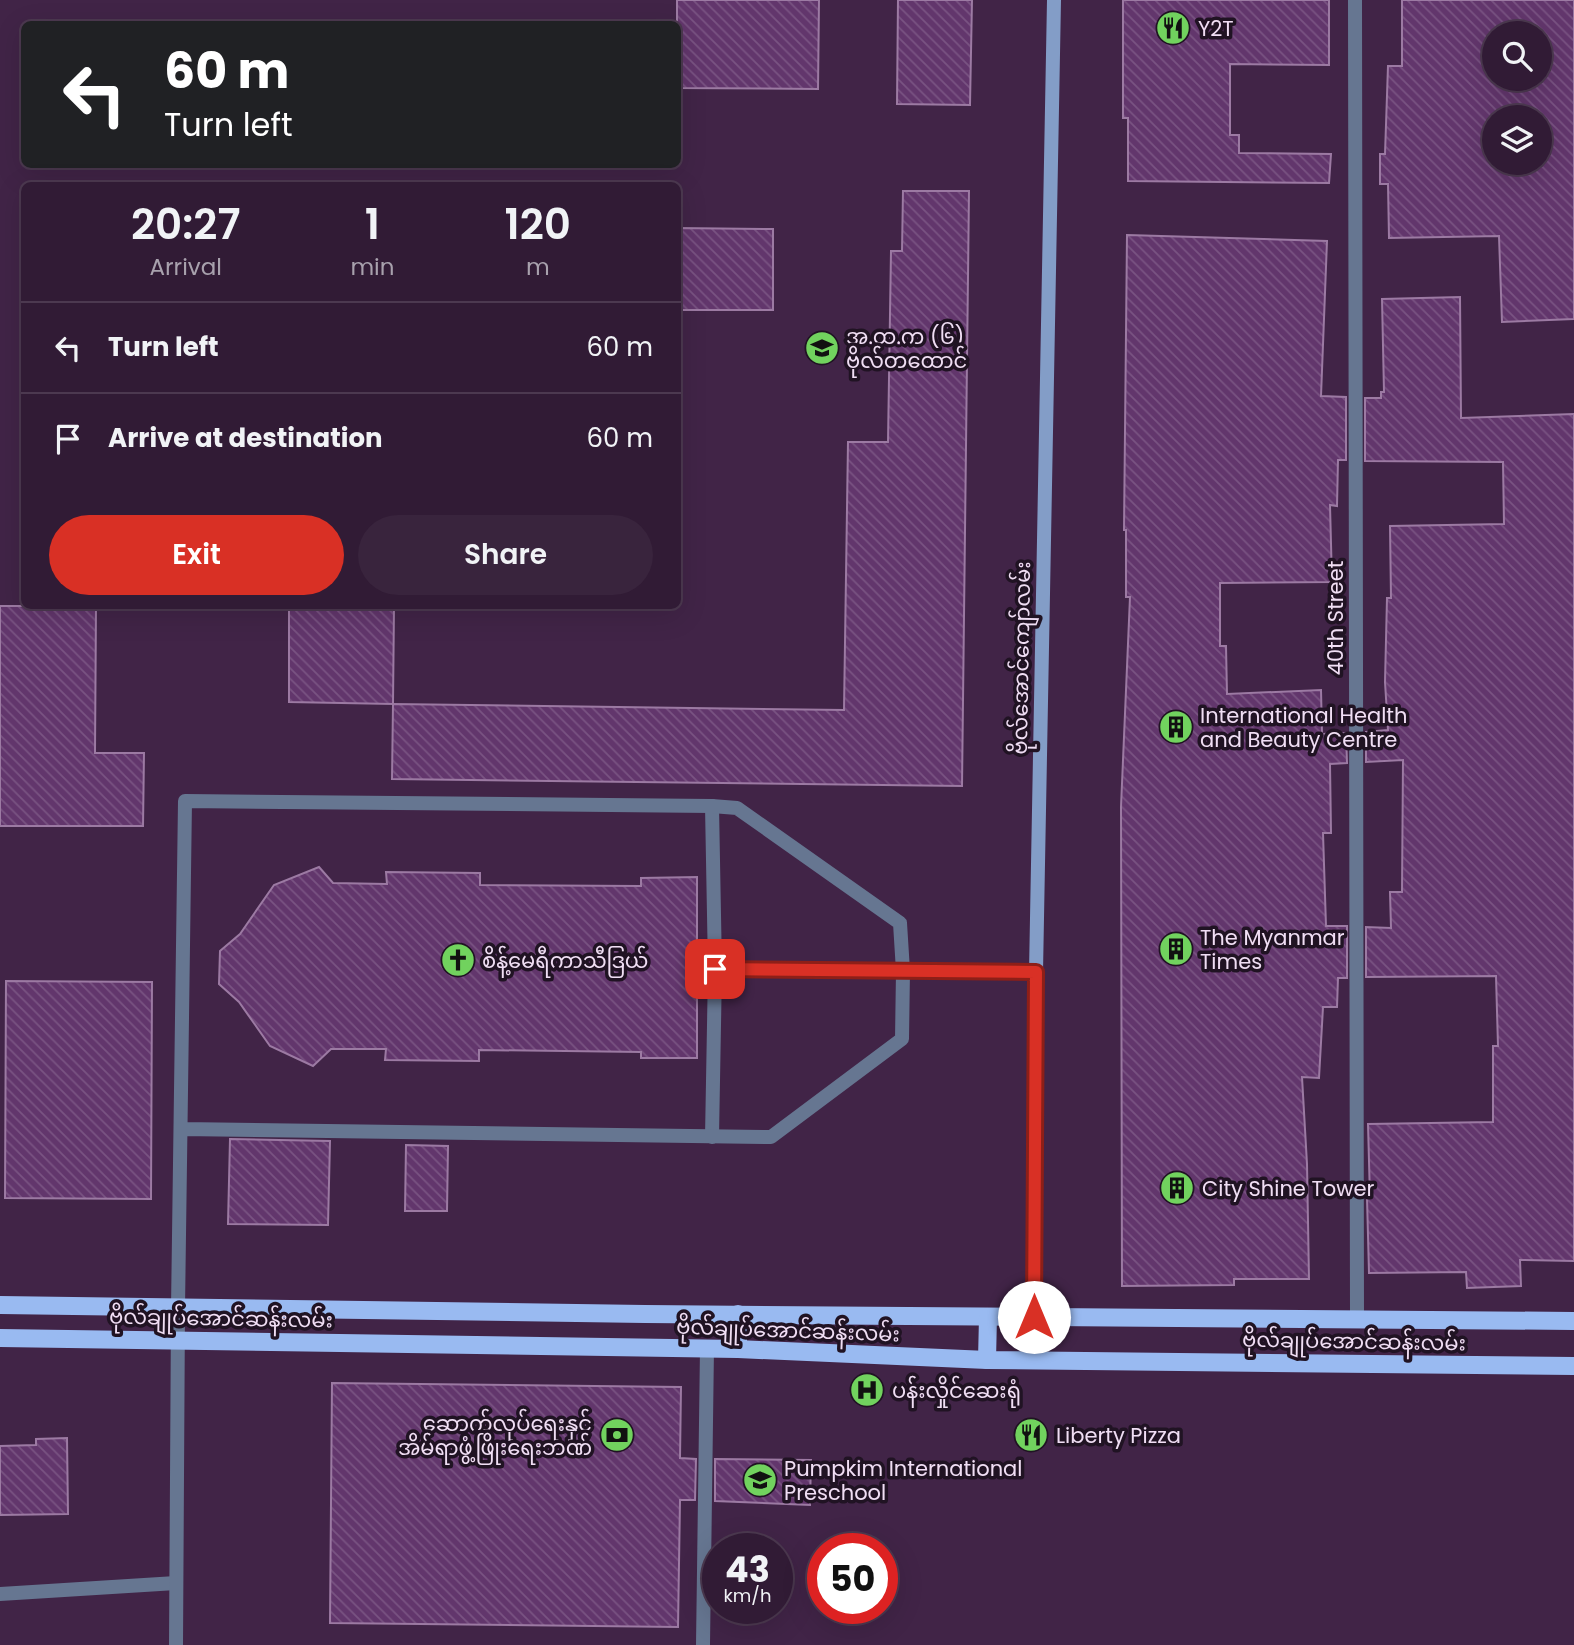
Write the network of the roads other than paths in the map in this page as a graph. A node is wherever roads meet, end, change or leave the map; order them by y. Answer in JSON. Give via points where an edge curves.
{"nodes":[{"id":1,"x":1055,"y":0,"type":"edge"},
{"id":2,"x":1355,"y":0,"type":"edge"},
{"id":3,"x":712,"y":806,"type":"junction"},
{"id":4,"x":697,"y":969,"type":"dead end"},
{"id":5,"x":715,"y":969,"type":"junction"},
{"id":6,"x":903,"y":971,"type":"junction"},
{"id":7,"x":1036,"y":972,"type":"junction"},
{"id":8,"x":182,"y":1129,"type":"junction"},
{"id":9,"x":712,"y":1137,"type":"junction"},
{"id":10,"x":0,"y":1305,"type":"edge"},
{"id":11,"x":178,"y":1308,"type":"junction"},
{"id":12,"x":738,"y":1314,"type":"junction"},
{"id":13,"x":988,"y":1317,"type":"junction"},
{"id":14,"x":1034,"y":1317,"type":"junction"},
{"id":15,"x":1357,"y":1319,"type":"junction"},
{"id":16,"x":1574,"y":1321,"type":"edge"},
{"id":17,"x":0,"y":1338,"type":"edge"},
{"id":18,"x":178,"y":1340,"type":"junction"},
{"id":19,"x":708,"y":1348,"type":"junction"},
{"id":20,"x":738,"y":1349,"type":"junction"},
{"id":21,"x":987,"y":1360,"type":"junction"},
{"id":22,"x":1574,"y":1366,"type":"edge"},
{"id":23,"x":176,"y":1583,"type":"junction"},
{"id":24,"x":0,"y":1594,"type":"edge"},
{"id":25,"x":176,"y":1645,"type":"edge"},
{"id":26,"x":703,"y":1645,"type":"edge"}],
"edges":[{"from":1,"to":7,"type":"main road","name":"ဗိုလ်အောင်ကျော်လမ်း"},
{"from":2,"to":15,"type":"street","name":"40th Street"},
{"from":3,"to":5,"type":"street"},
{"from":3,"to":6,"type":"street","via":[[737,808],[900,923]]},
{"from":3,"to":8,"type":"street","via":[[186,801]]},
{"from":4,"to":5,"type":"street"},
{"from":5,"to":6,"type":"street"},
{"from":5,"to":9,"type":"street"},
{"from":6,"to":7,"type":"street"},
{"from":6,"to":9,"type":"street","via":[[902,1039],[771,1136]]},
{"from":7,"to":14,"type":"main road","name":"ဗိုလ်အောင်ကျော်လမ်း"},
{"from":8,"to":9,"type":"street"},
{"from":8,"to":11,"type":"street"},
{"from":10,"to":11,"type":"main road","name":"ဗိုလ်ချုပ်အောင်ဆန်းလမ်း"},
{"from":11,"to":12,"type":"main road","name":"ဗိုလ်ချုပ်အောင်ဆန်းလမ်း"},
{"from":11,"to":18,"type":"street"},
{"from":12,"to":13,"type":"main road","name":"ဗိုလ်ချုပ်အောင်ဆန်းလမ်း"},
{"from":12,"to":20,"type":"main road"},
{"from":13,"to":14,"type":"main road","name":"ဗိုလ်ချုပ်အောင်ဆန်းလမ်း"},
{"from":13,"to":21,"type":"main road"},
{"from":14,"to":15,"type":"main road","name":"ဗိုလ်ချုပ်အောင်ဆန်းလမ်း"},
{"from":15,"to":16,"type":"main road","name":"ဗိုလ်ချုပ်အောင်ဆန်းလမ်း"},
{"from":17,"to":18,"type":"main road","name":"ဗိုလ်ချုပ်အောင်ဆန်းလမ်း"},
{"from":18,"to":19,"type":"main road","name":"ဗိုလ်ချုပ်အောင်ဆန်းလမ်း"},
{"from":18,"to":23,"type":"street"},
{"from":19,"to":20,"type":"main road","name":"ဗိုလ်ချုပ်အောင်ဆန်းလမ်း"},
{"from":19,"to":26,"type":"street"},
{"from":20,"to":21,"type":"main road","name":"ဗိုလ်ချုပ်အောင်ဆန်းလမ်း"},
{"from":21,"to":22,"type":"main road","name":"ဗိုလ်ချုပ်အောင်ဆန်းလမ်း"},
{"from":23,"to":24,"type":"street"},
{"from":23,"to":25,"type":"street"}]}
